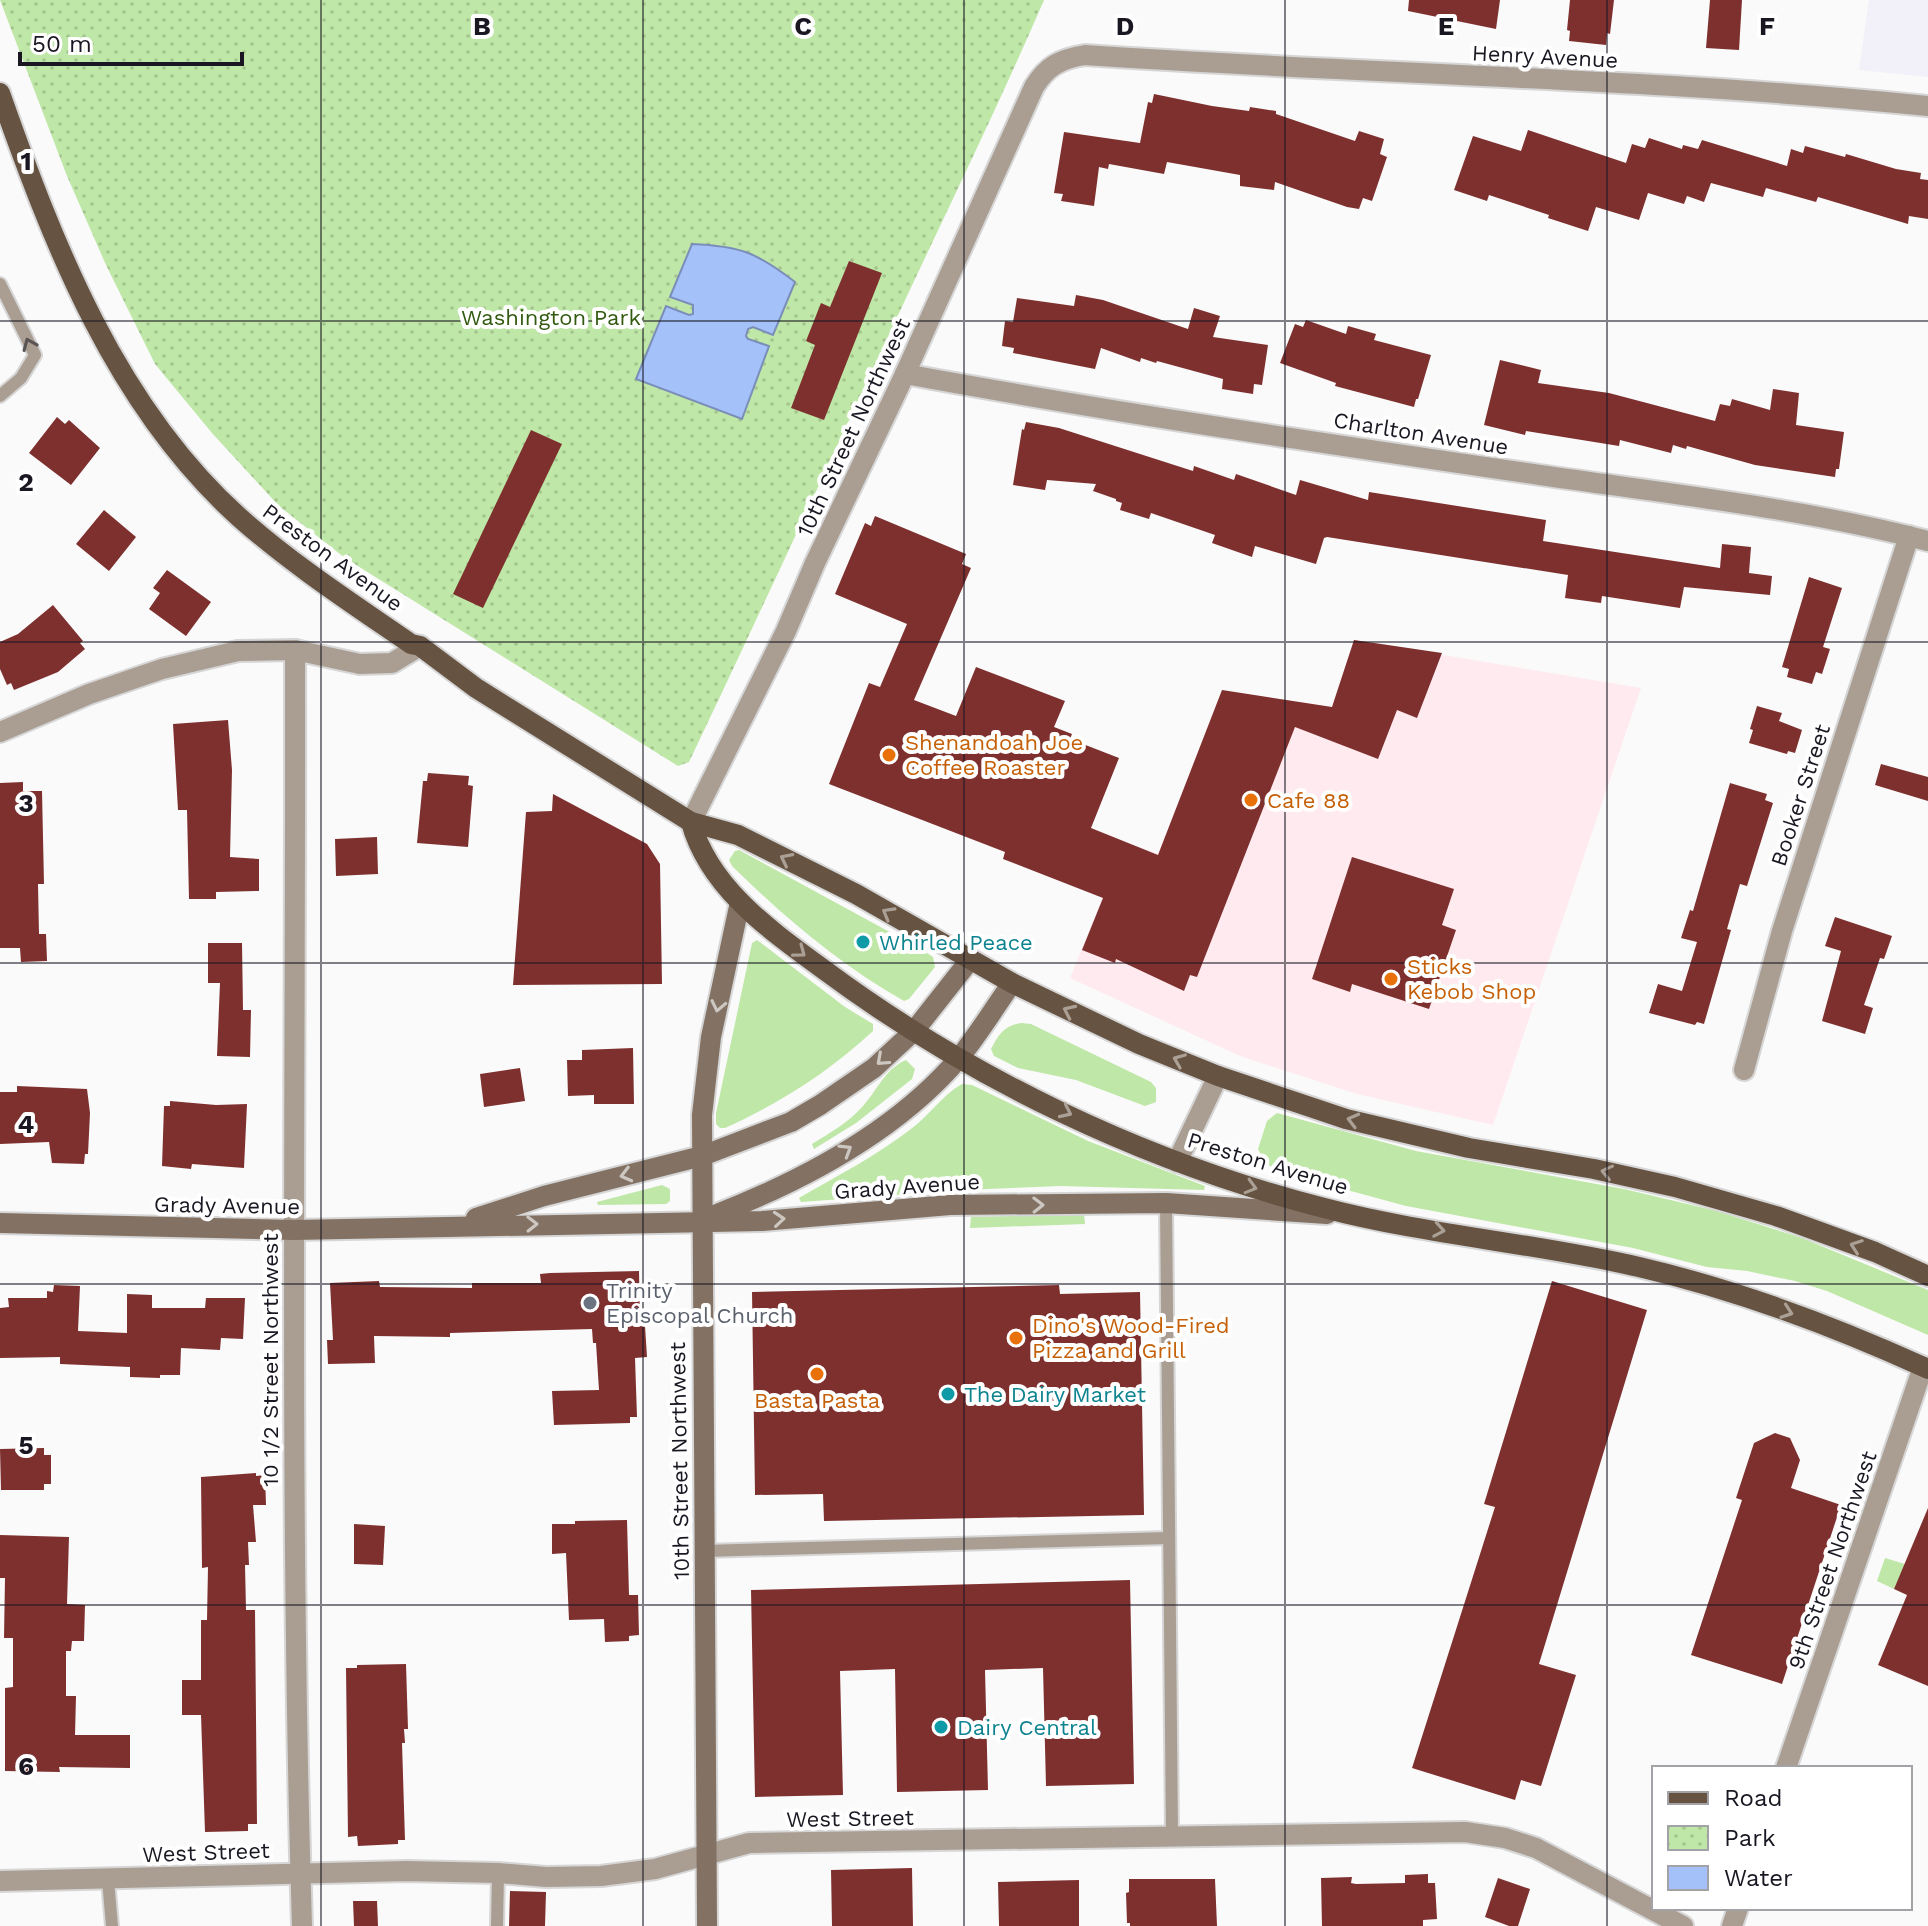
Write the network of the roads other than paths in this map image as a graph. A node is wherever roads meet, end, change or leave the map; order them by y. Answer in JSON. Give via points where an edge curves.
{"nodes":[{"id":1,"x":1063,"y":59,"type":"joint"},
{"id":2,"x":0,"y":93,"type":"edge"},
{"id":3,"x":1928,"y":106,"type":"edge"},
{"id":4,"x":0,"y":284,"type":"edge"},
{"id":5,"x":905,"y":374,"type":"junction"},
{"id":6,"x":0,"y":396,"type":"edge"},
{"id":7,"x":1918,"y":539,"type":"edge"},
{"id":8,"x":420,"y":646,"type":"junction"},
{"id":9,"x":295,"y":650,"type":"junction"},
{"id":10,"x":0,"y":732,"type":"edge"},
{"id":11,"x":691,"y":822,"type":"junction"},
{"id":12,"x":740,"y":902,"type":"junction"},
{"id":13,"x":970,"y":960,"type":"junction"},
{"id":14,"x":1012,"y":983,"type":"junction"},
{"id":15,"x":914,"y":1031,"type":"junction"},
{"id":16,"x":959,"y":1058,"type":"junction"},
{"id":17,"x":1744,"y":1070,"type":"dead end"},
{"id":18,"x":1218,"y":1076,"type":"junction"},
{"id":19,"x":702,"y":1156,"type":"junction"},
{"id":20,"x":1177,"y":1162,"type":"junction"},
{"id":21,"x":1166,"y":1203,"type":"junction"},
{"id":22,"x":1363,"y":1216,"type":"junction"},
{"id":23,"x":701,"y":1221,"type":"junction"},
{"id":24,"x":0,"y":1223,"type":"edge"},
{"id":25,"x":454,"y":1225,"type":"junction"},
{"id":26,"x":294,"y":1230,"type":"junction"},
{"id":27,"x":1928,"y":1276,"type":"edge"},
{"id":28,"x":1925,"y":1368,"type":"edge"},
{"id":29,"x":1168,"y":1538,"type":"junction"},
{"id":30,"x":704,"y":1551,"type":"junction"},
{"id":31,"x":1787,"y":1766,"type":"edge"},
{"id":32,"x":1172,"y":1836,"type":"junction"},
{"id":33,"x":707,"y":1853,"type":"junction"},
{"id":34,"x":300,"y":1873,"type":"junction"},
{"id":35,"x":498,"y":1873,"type":"junction"},
{"id":36,"x":108,"y":1880,"type":"junction"},
{"id":37,"x":0,"y":1881,"type":"edge"},
{"id":38,"x":1652,"y":1910,"type":"edge"},
{"id":39,"x":1653,"y":1910,"type":"edge"},
{"id":40,"x":112,"y":1926,"type":"edge"},
{"id":41,"x":302,"y":1926,"type":"edge"},
{"id":42,"x":497,"y":1926,"type":"edge"},
{"id":43,"x":707,"y":1926,"type":"edge"},
{"id":44,"x":1683,"y":1926,"type":"edge"}],
"edges":[{"from":1,"to":3,"type":"street","name":"Henry Avenue","via":[[1085,55],[1562,80]]},
{"from":1,"to":5,"type":"street","name":"10th Street Northwest","via":[[1044,71],[1034,87]]},
{"from":2,"to":8,"type":"main road","name":"Preston Avenue","via":[[64,259],[109,351],[146,410],[189,466],[238,516],[291,561]]},
{"from":6,"to":4,"type":"lane","one_way":true,"via":[[21,378],[35,355]]},
{"from":5,"to":7,"type":"street","name":"Charlton Avenue","via":[[1832,518]]},
{"from":5,"to":11,"type":"street","name":"10th Street Northwest"},
{"from":7,"to":17,"type":"street","name":"Booker Street","via":[[1782,931]]},
{"from":8,"to":9,"type":"street","via":[[392,663],[360,664]]},
{"from":8,"to":11,"type":"main road","name":"Preston Avenue","via":[[476,688]]},
{"from":9,"to":10,"type":"street","via":[[238,651],[162,669]]},
{"from":9,"to":26,"type":"street","name":"10 1/2 Street Northwest"},
{"from":11,"to":12,"type":"main road","name":"Preston Avenue","via":[[697,845]]},
{"from":13,"to":11,"type":"main road","name":"Preston Avenue","one_way":true,"via":[[763,847]]},
{"from":12,"to":15,"type":"main road","name":"Preston Avenue","one_way":true,"via":[[787,943]]},
{"from":12,"to":19,"type":"main road","name":"10th Street Northwest","one_way":true,"via":[[711,1037]]},
{"from":13,"to":14,"type":"main road","name":"Preston Avenue"},
{"from":13,"to":15,"type":"main road","name":"Grady Avenue"},
{"from":14,"to":16,"type":"main road"},
{"from":18,"to":14,"type":"main road","name":"Preston Avenue","one_way":true},
{"from":15,"to":16,"type":"main road","name":"Preston Avenue"},
{"from":15,"to":19,"type":"main road","name":"Grady Avenue","one_way":true,"via":[[874,1068],[820,1105],[791,1122]]},
{"from":16,"to":20,"type":"main road","name":"Preston Avenue","one_way":true},
{"from":23,"to":16,"type":"main road","one_way":true,"via":[[789,1183],[857,1143]]},
{"from":18,"to":20,"type":"street"},
{"from":27,"to":18,"type":"main road","name":"Preston Avenue","one_way":true,"via":[[1776,1216],[1675,1187],[1346,1119]]},
{"from":19,"to":23,"type":"main road","name":"10th Street Northwest"},
{"from":19,"to":25,"type":"main road","name":"Grady Avenue","one_way":true},
{"from":20,"to":22,"type":"main road","name":"Preston Avenue","one_way":true},
{"from":21,"to":22,"type":"main road","name":"Grady Avenue"},
{"from":23,"to":21,"type":"main road","name":"Grady Avenue","one_way":true,"via":[[950,1205]]},
{"from":21,"to":29,"type":"lane"},
{"from":22,"to":28,"type":"main road","name":"Preston Avenue","one_way":true,"via":[[1638,1267],[1713,1287],[1812,1320]]},
{"from":25,"to":23,"type":"main road","name":"Grady Avenue","one_way":true},
{"from":23,"to":30,"type":"main road","name":"10th Street Northwest"},
{"from":24,"to":26,"type":"main road","name":"Grady Avenue"},
{"from":25,"to":26,"type":"main road","name":"Grady Avenue"},
{"from":26,"to":34,"type":"street","name":"10 1/2 Street Northwest"},
{"from":28,"to":31,"type":"street","name":"9th Street Northwest"},
{"from":29,"to":30,"type":"lane"},
{"from":29,"to":32,"type":"lane"},
{"from":30,"to":33,"type":"main road","name":"10th Street Northwest"},
{"from":32,"to":33,"type":"street","name":"West Street","via":[[749,1843]]},
{"from":32,"to":38,"type":"street","name":"West Street","via":[[1465,1832],[1505,1838],[1536,1848]]},
{"from":33,"to":35,"type":"street","name":"West Street","via":[[655,1869],[601,1876]]},
{"from":33,"to":43,"type":"main road","name":"10th Street Northwest"},
{"from":34,"to":35,"type":"street","name":"West Street"},
{"from":34,"to":36,"type":"street","name":"West Street"},
{"from":34,"to":41,"type":"street","name":"10 1/2 Street Northwest"},
{"from":35,"to":42,"type":"lane"},
{"from":36,"to":37,"type":"street","name":"West Street"},
{"from":36,"to":40,"type":"lane"},
{"from":39,"to":44,"type":"street","name":"West Street"}]}
